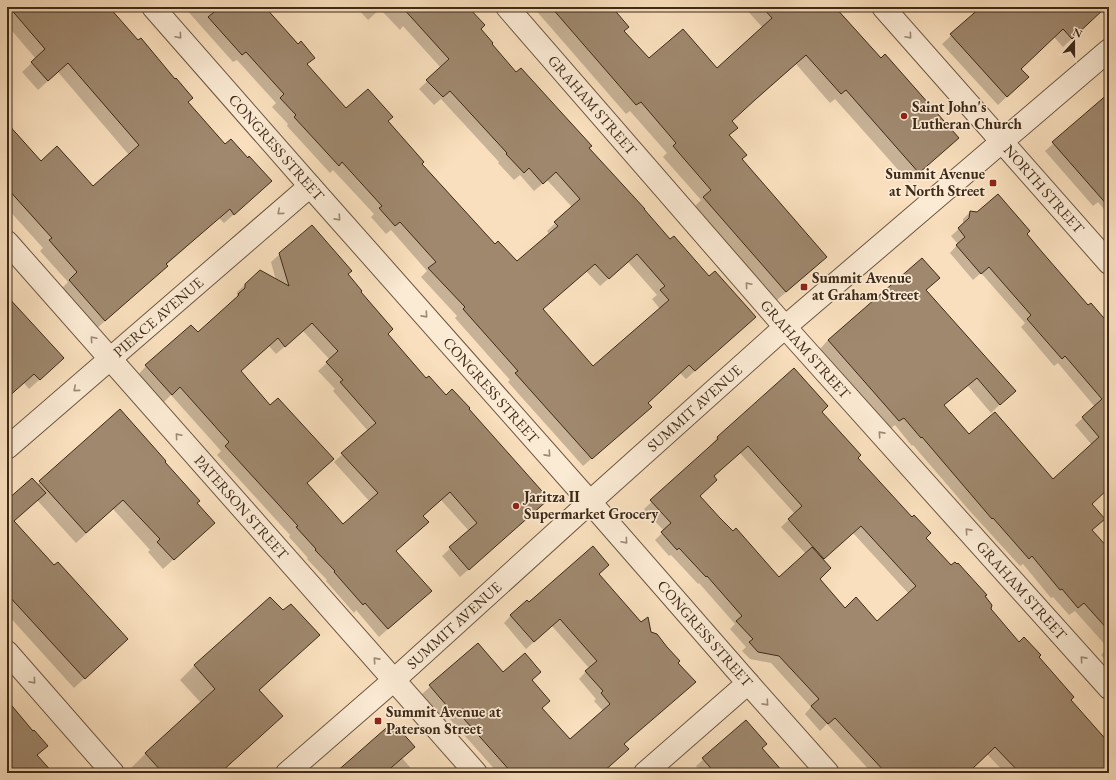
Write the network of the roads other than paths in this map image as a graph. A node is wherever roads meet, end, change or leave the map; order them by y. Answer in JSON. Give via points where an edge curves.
{"nodes":[{"id":1,"x":153,"y":7,"type":"edge"},
{"id":2,"x":507,"y":7,"type":"edge"},
{"id":3,"x":883,"y":7,"type":"edge"},
{"id":4,"x":1109,"y":50,"type":"edge"},
{"id":5,"x":1002,"y":142,"type":"junction"},
{"id":6,"x":310,"y":186,"type":"junction"},
{"id":7,"x":7,"y":242,"type":"edge"},
{"id":8,"x":1109,"y":263,"type":"edge"},
{"id":9,"x":785,"y":328,"type":"junction"},
{"id":10,"x":111,"y":359,"type":"junction"},
{"id":11,"x":7,"y":448,"type":"edge"},
{"id":12,"x":590,"y":502,"type":"junction"},
{"id":13,"x":7,"y":652,"type":"edge"},
{"id":14,"x":394,"y":680,"type":"junction"},
{"id":15,"x":748,"y":683,"type":"junction"},
{"id":16,"x":1109,"y":688,"type":"edge"},
{"id":17,"x":113,"y":773,"type":"edge"},
{"id":18,"x":287,"y":773,"type":"edge"},
{"id":19,"x":476,"y":773,"type":"edge"},
{"id":20,"x":645,"y":773,"type":"edge"},
{"id":21,"x":828,"y":773,"type":"edge"}],
"edges":[{"from":1,"to":6,"type":"street","name":"CONGRESS STREET","one_way":true},
{"from":9,"to":2,"type":"street","name":"GRAHAM STREET","one_way":true},
{"from":3,"to":5,"type":"street","name":"NORTH STREET","one_way":true},
{"from":4,"to":5,"type":"street","name":"SUMMIT AVENUE"},
{"from":5,"to":8,"type":"street","name":"NORTH STREET"},
{"from":5,"to":9,"type":"street","name":"SUMMIT AVENUE"},
{"from":6,"to":10,"type":"street","name":"PIERCE AVENUE","one_way":true},
{"from":6,"to":12,"type":"street","name":"CONGRESS STREET","one_way":true},
{"from":10,"to":7,"type":"street","name":"PATERSON STREET","one_way":true},
{"from":9,"to":12,"type":"street","name":"SUMMIT AVENUE"},
{"from":16,"to":9,"type":"street","name":"GRAHAM STREET","one_way":true},
{"from":10,"to":11,"type":"street","name":"PIERCE AVENUE","one_way":true},
{"from":14,"to":10,"type":"street","name":"PATERSON STREET","one_way":true},
{"from":12,"to":14,"type":"street","name":"SUMMIT AVENUE"},
{"from":12,"to":15,"type":"street","name":"CONGRESS STREET","one_way":true},
{"from":13,"to":17,"type":"street","one_way":true},
{"from":14,"to":18,"type":"street","name":"SUMMIT AVENUE"},
{"from":14,"to":19,"type":"street","name":"PATERSON STREET"},
{"from":15,"to":20,"type":"street"},
{"from":15,"to":21,"type":"street","name":"CONGRESS STREET","one_way":true}]}
